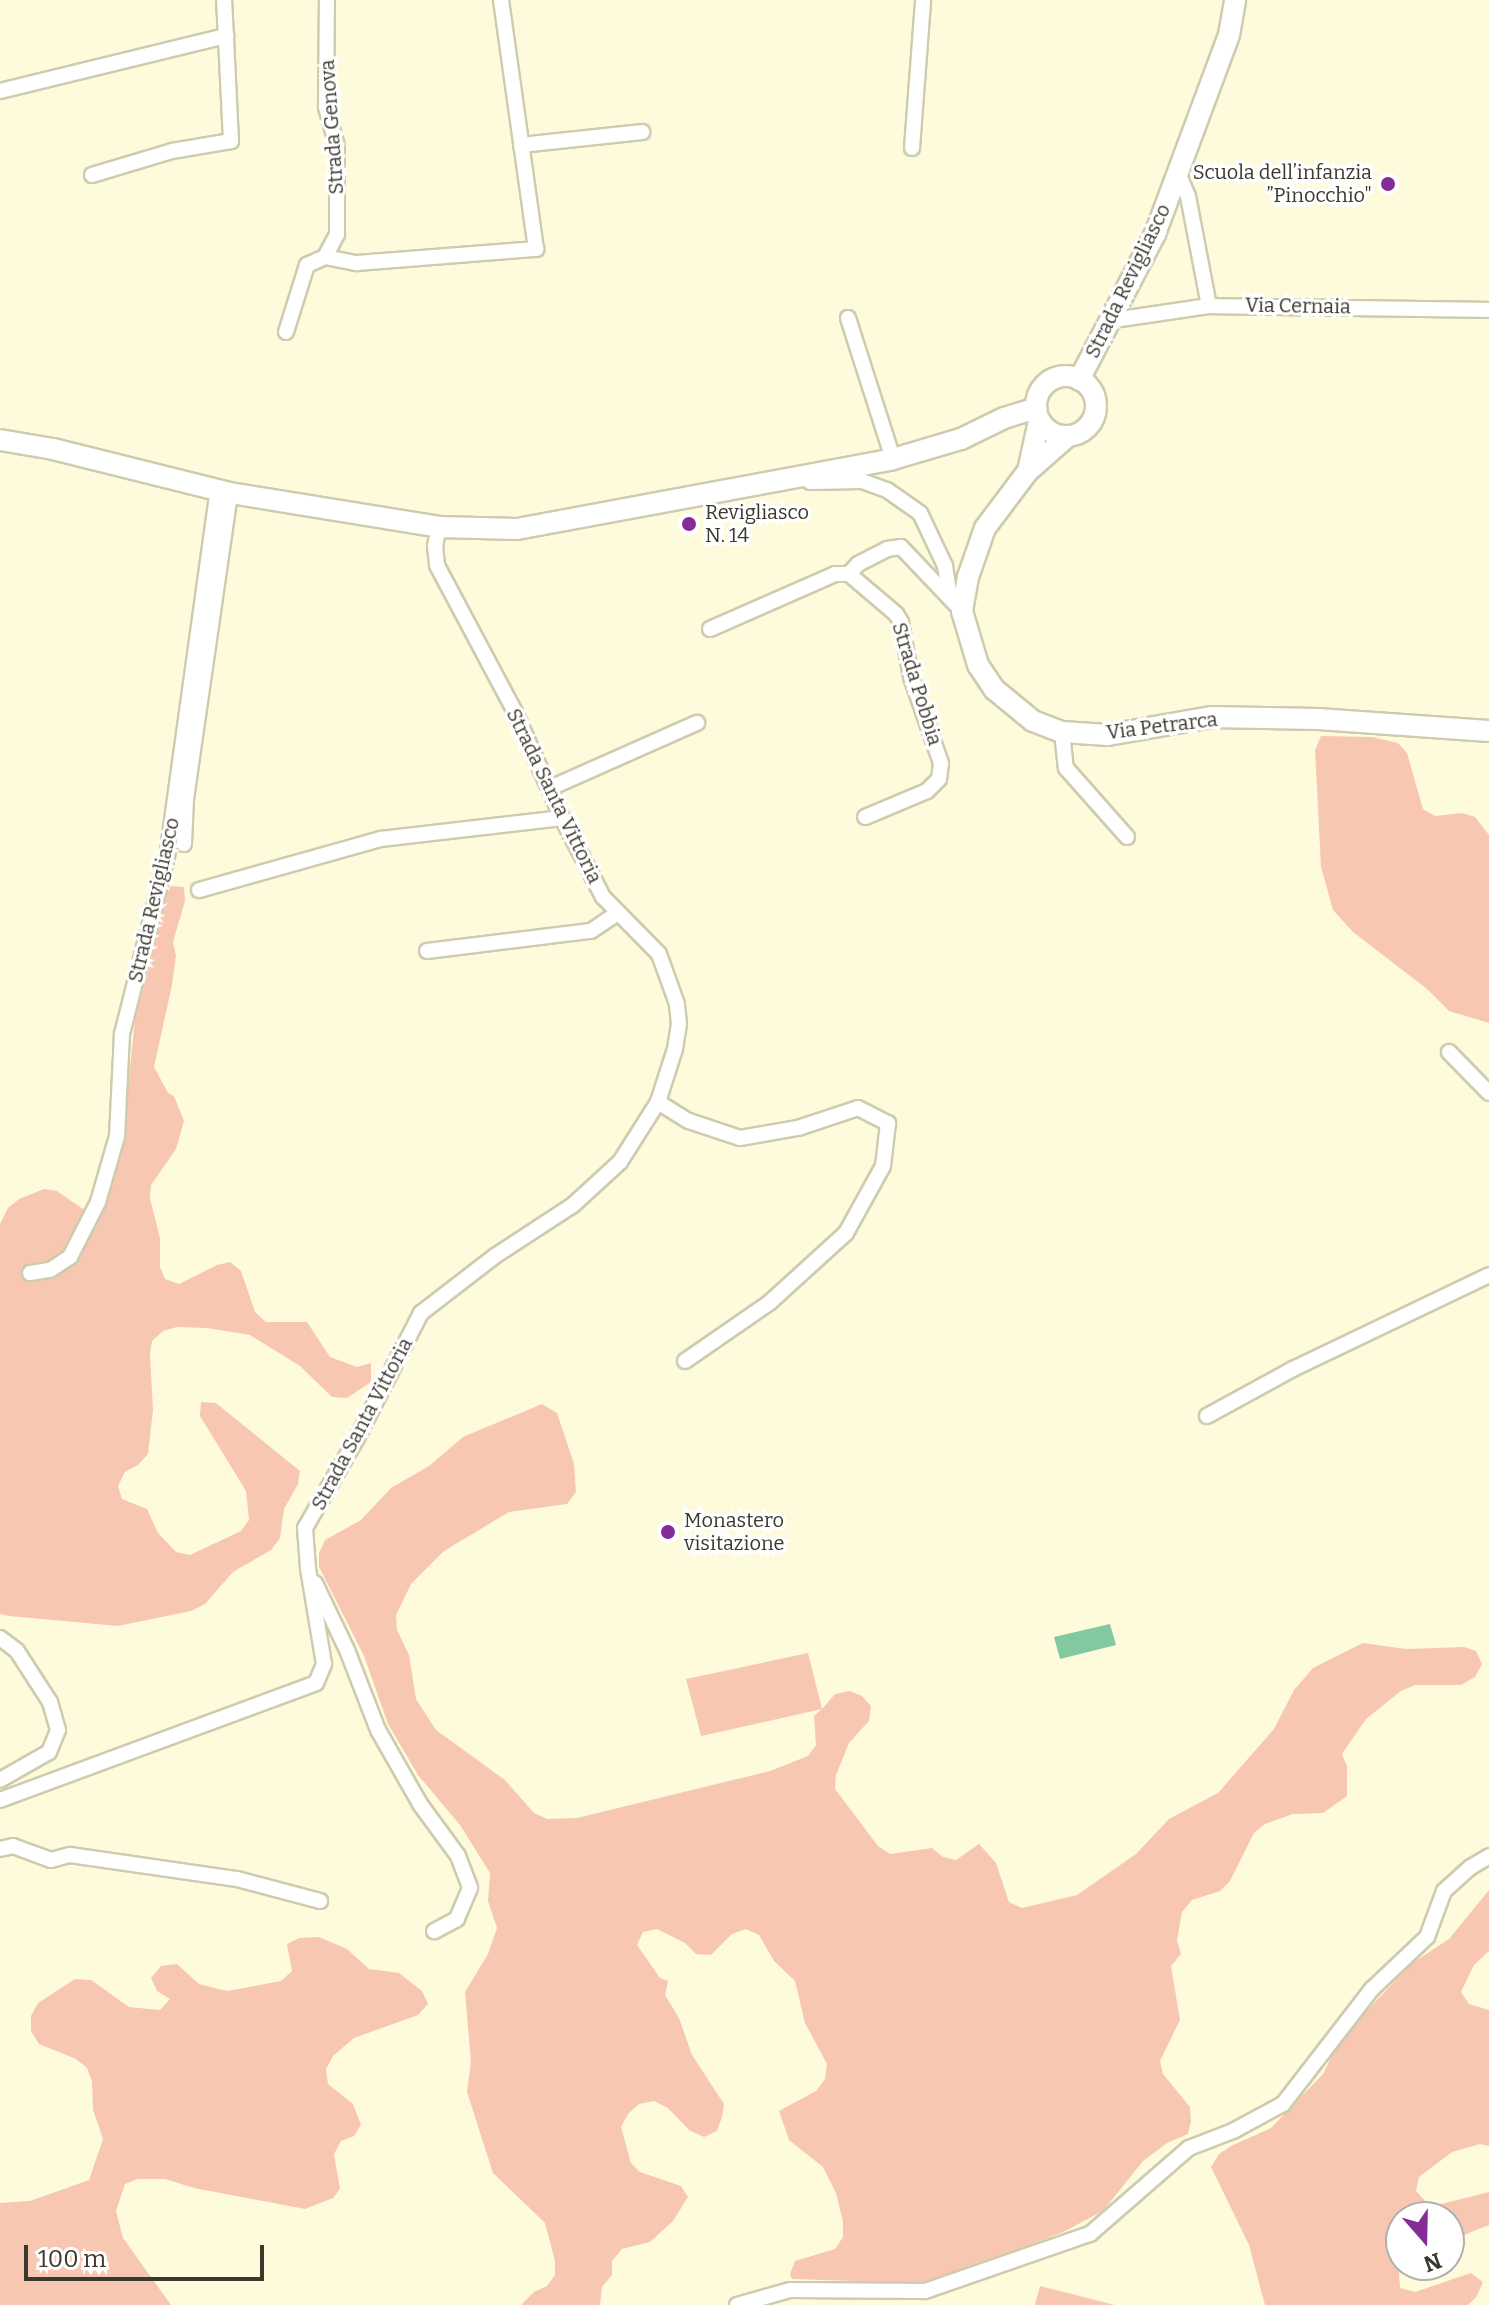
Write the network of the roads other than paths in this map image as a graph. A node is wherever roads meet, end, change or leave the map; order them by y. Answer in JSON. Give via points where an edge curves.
{"nodes":[{"id":1,"x":224,"y":0,"type":"edge"},
{"id":2,"x":327,"y":0,"type":"edge"},
{"id":3,"x":501,"y":0,"type":"edge"},
{"id":4,"x":923,"y":0,"type":"edge"},
{"id":5,"x":1235,"y":0,"type":"edge"},
{"id":6,"x":226,"y":36,"type":"junction"},
{"id":7,"x":0,"y":91,"type":"edge"},
{"id":8,"x":642,"y":132,"type":"dead end"},
{"id":9,"x":521,"y":145,"type":"junction"},
{"id":10,"x":912,"y":148,"type":"dead end"},
{"id":11,"x":92,"y":175,"type":"dead end"},
{"id":12,"x":1179,"y":175,"type":"junction"},
{"id":13,"x":325,"y":257,"type":"junction"},
{"id":14,"x":1209,"y":306,"type":"junction"},
{"id":15,"x":1489,"y":310,"type":"edge"},
{"id":16,"x":848,"y":318,"type":"dead end"},
{"id":17,"x":1107,"y":321,"type":"junction"},
{"id":18,"x":286,"y":332,"type":"dead end"},
{"id":19,"x":1079,"y":380,"type":"junction"},
{"id":20,"x":1038,"y":414,"type":"junction"},
{"id":21,"x":1068,"y":436,"type":"junction"},
{"id":22,"x":0,"y":440,"type":"edge"},
{"id":23,"x":893,"y":459,"type":"junction"},
{"id":24,"x":1028,"y":471,"type":"junction"},
{"id":25,"x":770,"y":482,"type":"junction"},
{"id":26,"x":224,"y":492,"type":"junction"},
{"id":27,"x":439,"y":527,"type":"junction"},
{"id":28,"x":849,"y":574,"type":"junction"},
{"id":29,"x":956,"y":604,"type":"junction"},
{"id":30,"x":710,"y":629,"type":"dead end"},
{"id":31,"x":697,"y":723,"type":"dead end"},
{"id":32,"x":1489,"y":731,"type":"edge"},
{"id":33,"x":1062,"y":732,"type":"junction"},
{"id":34,"x":550,"y":788,"type":"junction"},
{"id":35,"x":865,"y":817,"type":"dead end"},
{"id":36,"x":562,"y":818,"type":"junction"},
{"id":37,"x":1127,"y":837,"type":"dead end"},
{"id":38,"x":184,"y":844,"type":"dead end"},
{"id":39,"x":199,"y":890,"type":"dead end"},
{"id":40,"x":618,"y":913,"type":"junction"},
{"id":41,"x":427,"y":951,"type":"dead end"},
{"id":42,"x":1449,"y":1052,"type":"dead end"},
{"id":43,"x":1489,"y":1093,"type":"edge"},
{"id":44,"x":658,"y":1102,"type":"junction"},
{"id":45,"x":30,"y":1273,"type":"dead end"},
{"id":46,"x":1489,"y":1275,"type":"edge"},
{"id":47,"x":685,"y":1361,"type":"dead end"},
{"id":48,"x":1207,"y":1416,"type":"dead end"},
{"id":49,"x":308,"y":1568,"type":"junction"},
{"id":50,"x":0,"y":1638,"type":"edge"},
{"id":51,"x":0,"y":1780,"type":"edge"},
{"id":52,"x":0,"y":1800,"type":"edge"},
{"id":53,"x":0,"y":1849,"type":"edge"},
{"id":54,"x":1489,"y":1856,"type":"edge"},
{"id":55,"x":320,"y":1901,"type":"dead end"},
{"id":56,"x":434,"y":1931,"type":"dead end"},
{"id":57,"x":737,"y":2305,"type":"edge"}],
"edges":[{"from":1,"to":6,"type":"street"},
{"from":2,"to":13,"type":"street","name":"Strada Genova","via":[[326,107],[337,146],[337,234]]},
{"from":3,"to":9,"type":"street"},
{"from":4,"to":10,"type":"street"},
{"from":5,"to":12,"type":"street","name":"Strada Revigliasco","via":[[1229,35]]},
{"from":6,"to":7,"type":"street"},
{"from":6,"to":11,"type":"street","via":[[231,141],[172,151]]},
{"from":8,"to":9,"type":"street"},
{"from":9,"to":13,"type":"street","via":[[536,249],[357,263]]},
{"from":12,"to":14,"type":"street","via":[[1188,196]]},
{"from":12,"to":17,"type":"street","name":"Strada Revigliasco","via":[[1155,234]]},
{"from":13,"to":18,"type":"street","name":"Strada Genova","via":[[307,265]]},
{"from":14,"to":15,"type":"street","name":"Via Cernaia"},
{"from":14,"to":17,"type":"street","name":"Via Cernaia"},
{"from":16,"to":23,"type":"street"},
{"from":17,"to":19,"type":"street","name":"Strada Revigliasco"},
{"from":19,"to":20,"type":"street","via":[[1062,377],[1046,384]]},
{"from":19,"to":21,"type":"street","via":[[1093,393],[1095,412],[1085,429]]},
{"from":20,"to":21,"type":"street","via":[[1051,432]]},
{"from":20,"to":23,"type":"street","via":[[1004,418],[961,439]]},
{"from":20,"to":24,"type":"street","name":"Via Petrarca"},
{"from":21,"to":24,"type":"street","name":"Via Petrarca"},
{"from":22,"to":26,"type":"street"},
{"from":23,"to":25,"type":"street"},
{"from":24,"to":29,"type":"street","name":"Via Petrarca","via":[[985,528]]},
{"from":25,"to":27,"type":"street","via":[[517,529]]},
{"from":25,"to":29,"type":"street","via":[[862,481],[887,490],[920,513]]},
{"from":26,"to":27,"type":"street"},
{"from":26,"to":38,"type":"street","name":"Strada Revigliasco"},
{"from":26,"to":45,"type":"street","name":"Strada Revigliasco","via":[[167,856],[122,1034],[117,1136],[98,1202],[70,1257],[50,1270]]},
{"from":27,"to":34,"type":"street","name":"Strada Santa Vittoria","via":[[437,565]]},
{"from":28,"to":29,"type":"street","via":[[858,564],[901,547]]},
{"from":28,"to":30,"type":"street","via":[[835,574]]},
{"from":28,"to":35,"type":"street","name":"Strada Pobbia","via":[[901,622],[911,677],[941,763],[939,779],[927,791]]},
{"from":29,"to":33,"type":"street","name":"Via Petrarca","via":[[978,665],[994,689],[1033,721]]},
{"from":31,"to":34,"type":"street"},
{"from":32,"to":33,"type":"street","name":"Via Petrarca","via":[[1212,717],[1108,735]]},
{"from":33,"to":37,"type":"street","via":[[1066,768]]},
{"from":34,"to":36,"type":"street","name":"Strada Santa Vittoria"},
{"from":36,"to":39,"type":"street","via":[[381,839]]},
{"from":36,"to":40,"type":"street","name":"Strada Santa Vittoria","via":[[603,897]]},
{"from":40,"to":41,"type":"street","via":[[591,931]]},
{"from":40,"to":44,"type":"street","name":"Strada Santa Vittoria","via":[[659,954],[677,1004],[675,1049]]},
{"from":42,"to":43,"type":"street"},
{"from":44,"to":47,"type":"street","via":[[689,1121],[740,1138],[798,1128],[858,1108],[888,1123],[883,1166],[846,1233],[769,1303]]},
{"from":44,"to":49,"type":"street","name":"Strada Santa Vittoria","via":[[620,1162],[573,1205],[421,1313],[305,1528]]},
{"from":46,"to":48,"type":"street"},
{"from":49,"to":52,"type":"street","name":"Strada Santa Vittoria","via":[[324,1664],[316,1683]]},
{"from":49,"to":56,"type":"street","name":"Strada Santa Vittoria","via":[[378,1730],[420,1804],[458,1856],[470,1888],[457,1919]]},
{"from":50,"to":51,"type":"street","via":[[17,1651],[50,1702],[58,1730],[49,1752]]},
{"from":53,"to":55,"type":"street","via":[[13,1846],[51,1860],[70,1855],[237,1879]]},
{"from":54,"to":57,"type":"street","via":[[1444,1891],[1427,1937],[1372,1989],[1283,2104],[1189,2148],[1090,2234],[925,2291],[790,2290]]}]}
